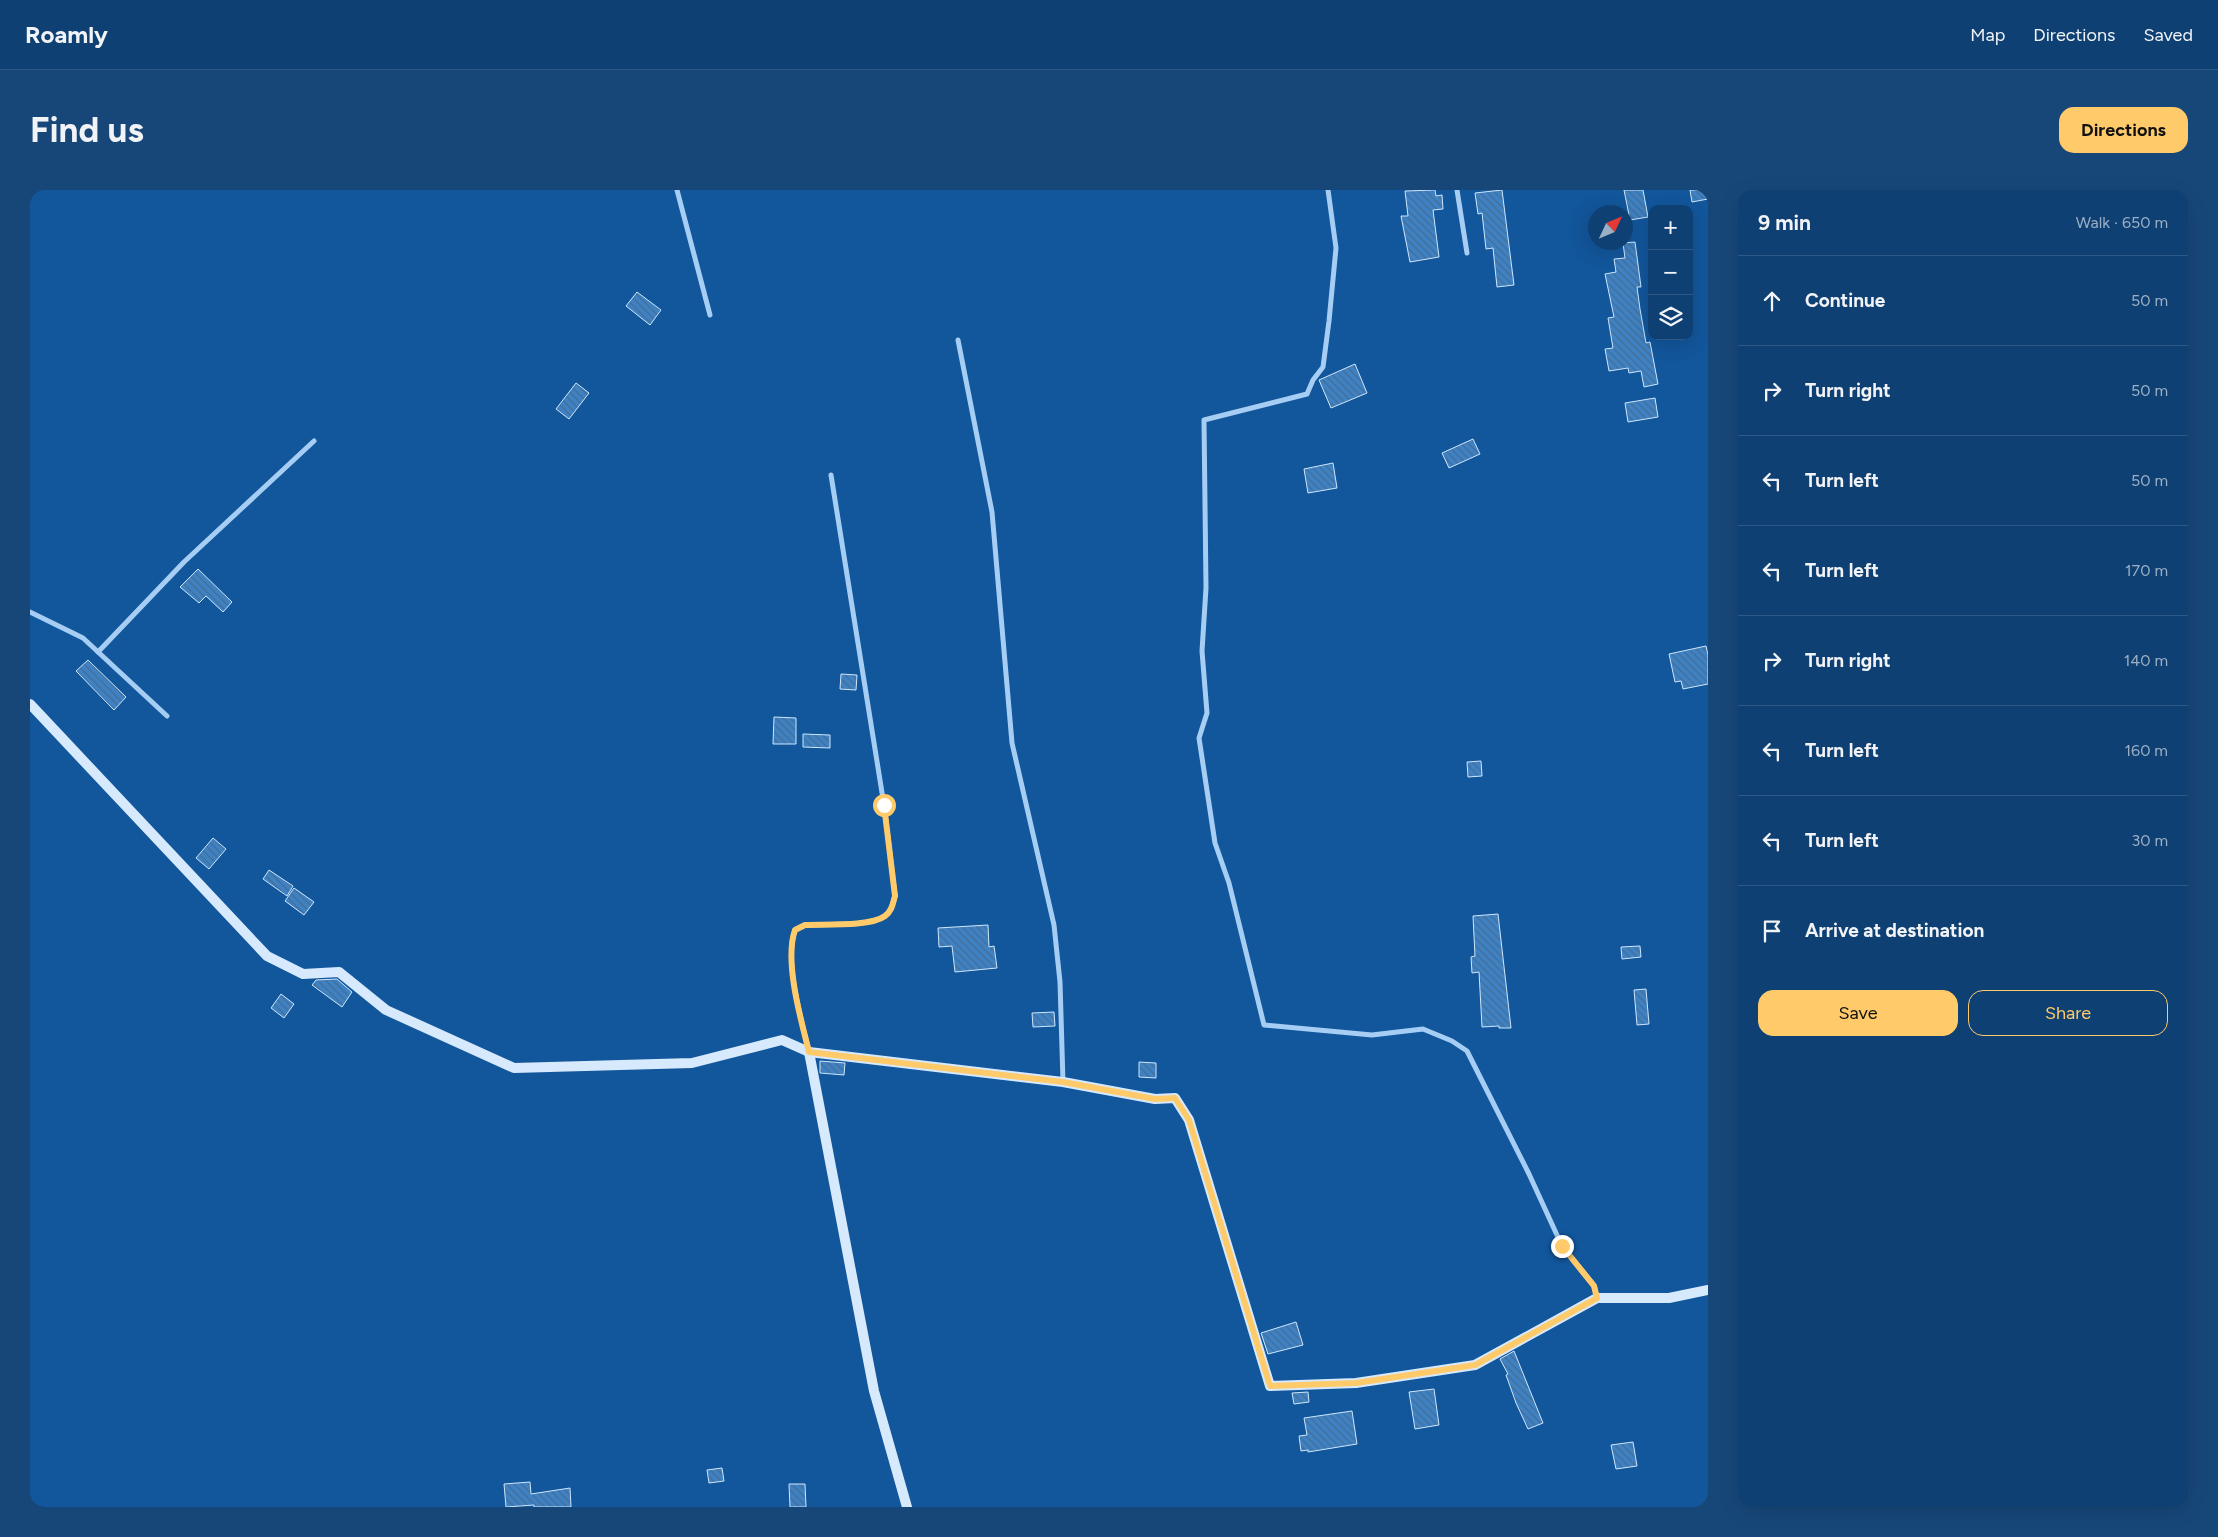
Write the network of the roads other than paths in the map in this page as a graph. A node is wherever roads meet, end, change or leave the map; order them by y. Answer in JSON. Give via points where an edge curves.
{"nodes":[{"id":1,"x":677,"y":190,"type":"edge"},
{"id":2,"x":1328,"y":190,"type":"edge"},
{"id":3,"x":1457,"y":190,"type":"edge"},
{"id":4,"x":1467,"y":253,"type":"dead end"},
{"id":5,"x":710,"y":315,"type":"dead end"},
{"id":6,"x":958,"y":340,"type":"dead end"},
{"id":7,"x":314,"y":441,"type":"dead end"},
{"id":8,"x":831,"y":475,"type":"dead end"},
{"id":9,"x":30,"y":612,"type":"edge"},
{"id":10,"x":98,"y":652,"type":"junction"},
{"id":11,"x":30,"y":704,"type":"edge"},
{"id":12,"x":167,"y":716,"type":"dead end"},
{"id":13,"x":809,"y":1052,"type":"junction"},
{"id":14,"x":1063,"y":1082,"type":"junction"},
{"id":15,"x":1708,"y":1290,"type":"edge"},
{"id":16,"x":1597,"y":1298,"type":"junction"},
{"id":17,"x":907,"y":1507,"type":"edge"}],
"edges":[{"from":1,"to":5,"type":"street"},
{"from":2,"to":16,"type":"street","via":[[1336,248],[1323,367],[1308,394],[1204,420],[1206,588],[1202,651],[1207,712],[1198,738],[1215,843],[1229,883],[1264,1025],[1372,1035],[1423,1029],[1452,1040],[1467,1051],[1562,1246],[1594,1286]]},
{"from":3,"to":4,"type":"street"},
{"from":6,"to":14,"type":"street","via":[[992,512],[1012,743],[1054,925],[1060,982]]},
{"from":7,"to":10,"type":"street","via":[[184,562]]},
{"from":8,"to":13,"type":"street","via":[[884,805],[895,896],[891,910],[874,922],[805,925],[795,930],[792,939],[795,995]]},
{"from":9,"to":10,"type":"street","via":[[83,638]]},
{"from":10,"to":12,"type":"street"},
{"from":11,"to":13,"type":"street","via":[[267,956],[302,974],[339,972],[386,1010],[467,1048],[514,1068],[692,1063],[782,1040]]},
{"from":13,"to":14,"type":"street"},
{"from":13,"to":17,"type":"street","via":[[874,1391]]},
{"from":14,"to":16,"type":"street","via":[[1155,1099],[1175,1098],[1189,1120],[1270,1386],[1356,1383],[1475,1365]]},
{"from":15,"to":16,"type":"street","via":[[1669,1298]]}]}
